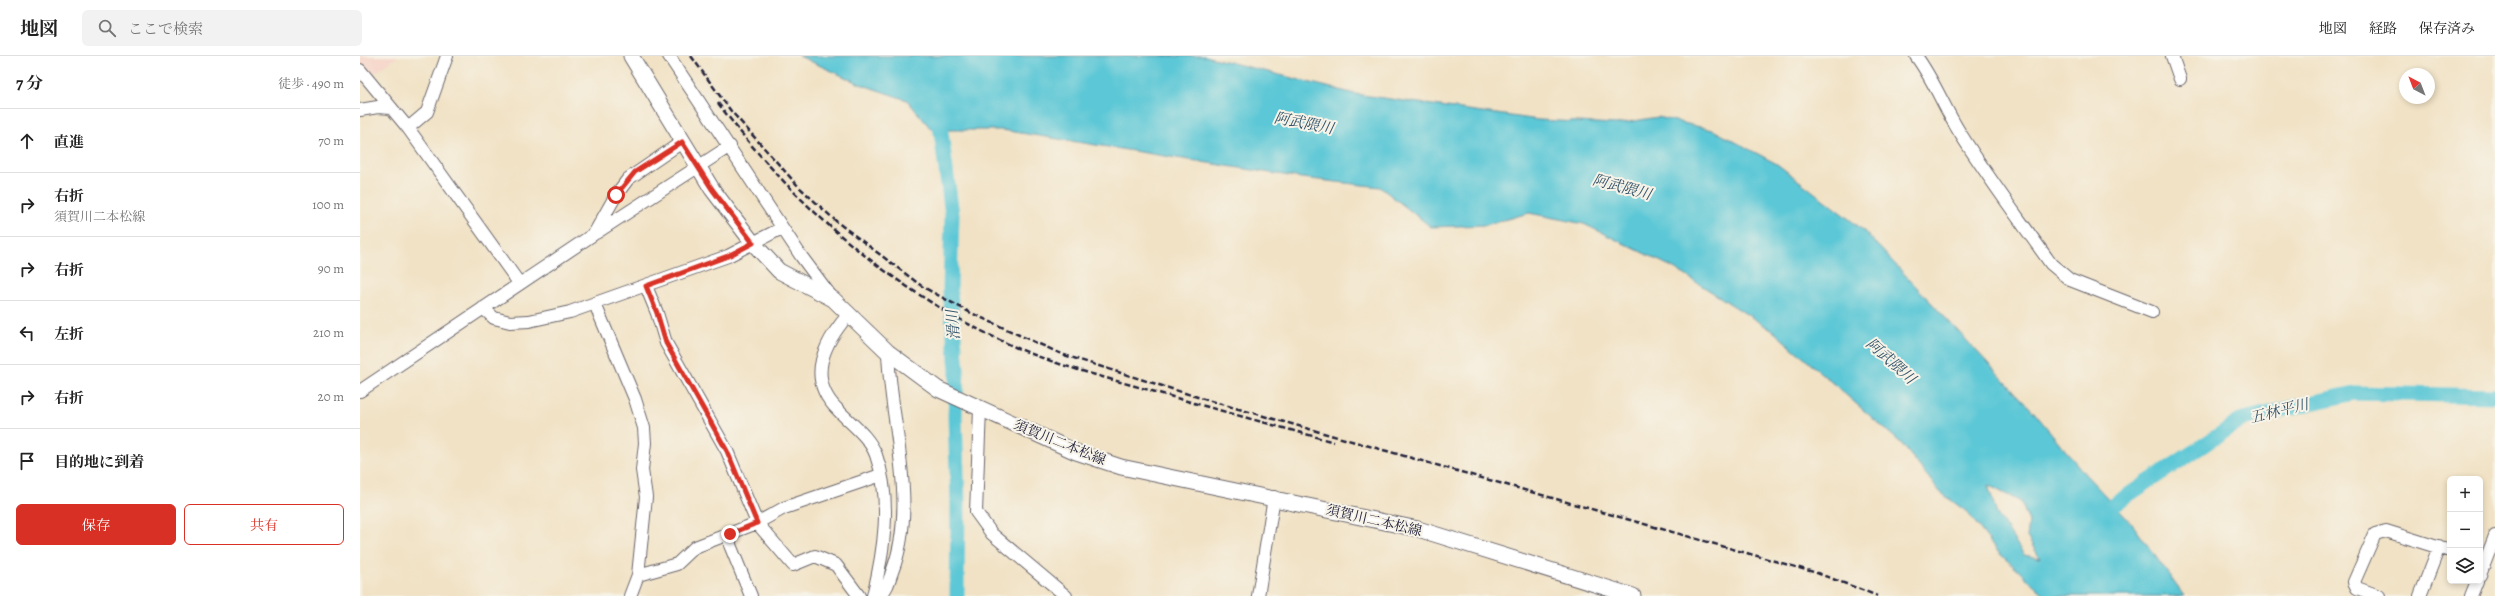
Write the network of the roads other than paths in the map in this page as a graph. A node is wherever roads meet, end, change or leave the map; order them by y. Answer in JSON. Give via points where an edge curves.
{"nodes":[{"id":1,"x":447,"y":56,"type":"edge"},
{"id":2,"x":631,"y":56,"type":"edge"},
{"id":3,"x":669,"y":56,"type":"edge"},
{"id":4,"x":1916,"y":56,"type":"edge"},
{"id":5,"x":2172,"y":56,"type":"edge"},
{"id":6,"x":360,"y":70,"type":"edge"},
{"id":7,"x":2180,"y":79,"type":"dead end"},
{"id":8,"x":391,"y":108,"type":"junction"},
{"id":9,"x":360,"y":110,"type":"edge"},
{"id":10,"x":408,"y":128,"type":"junction"},
{"id":11,"x":682,"y":142,"type":"junction"},
{"id":12,"x":730,"y":146,"type":"junction"},
{"id":13,"x":699,"y":167,"type":"junction"},
{"id":14,"x":782,"y":228,"type":"junction"},
{"id":15,"x":594,"y":234,"type":"junction"},
{"id":16,"x":753,"y":243,"type":"junction"},
{"id":17,"x":519,"y":283,"type":"junction"},
{"id":18,"x":646,"y":286,"type":"junction"},
{"id":19,"x":833,"y":299,"type":"junction"},
{"id":20,"x":596,"y":304,"type":"junction"},
{"id":21,"x":483,"y":308,"type":"junction"},
{"id":22,"x":2152,"y":312,"type":"dead end"},
{"id":23,"x":848,"y":316,"type":"junction"},
{"id":24,"x":888,"y":352,"type":"junction"},
{"id":25,"x":360,"y":391,"type":"edge"},
{"id":26,"x":977,"y":408,"type":"junction"},
{"id":27,"x":881,"y":475,"type":"junction"},
{"id":28,"x":1274,"y":497,"type":"junction"},
{"id":29,"x":757,"y":523,"type":"junction"},
{"id":30,"x":730,"y":534,"type":"junction"},
{"id":31,"x":2495,"y":536,"type":"edge"},
{"id":32,"x":2444,"y":549,"type":"edge"},
{"id":33,"x":2485,"y":567,"type":"edge"},
{"id":34,"x":638,"y":575,"type":"junction"},
{"id":35,"x":2476,"y":584,"type":"edge"},
{"id":36,"x":630,"y":596,"type":"edge"},
{"id":37,"x":751,"y":596,"type":"edge"},
{"id":38,"x":858,"y":596,"type":"edge"},
{"id":39,"x":873,"y":596,"type":"edge"},
{"id":40,"x":880,"y":596,"type":"edge"},
{"id":41,"x":1066,"y":596,"type":"edge"},
{"id":42,"x":1258,"y":596,"type":"edge"},
{"id":43,"x":1633,"y":596,"type":"edge"},
{"id":44,"x":2379,"y":596,"type":"edge"},
{"id":45,"x":2420,"y":596,"type":"edge"},
{"id":46,"x":2471,"y":596,"type":"edge"}],
"edges":[{"from":1,"to":10,"type":"street","via":[[427,112]]},
{"from":2,"to":11,"type":"main road","name":"須賀川二本松線"},
{"from":3,"to":12,"type":"street"},
{"from":4,"to":22,"type":"street","via":[[1940,94],[1960,134],[2051,264],[2070,280]]},
{"from":5,"to":7,"type":"street"},
{"from":6,"to":8,"type":"street"},
{"from":8,"to":9,"type":"street"},
{"from":8,"to":10,"type":"street"},
{"from":10,"to":17,"type":"street"},
{"from":11,"to":13,"type":"main road","name":"須賀川二本松線"},
{"from":11,"to":15,"type":"street","via":[[628,179]]},
{"from":12,"to":13,"type":"street"},
{"from":12,"to":14,"type":"street"},
{"from":13,"to":15,"type":"street"},
{"from":13,"to":16,"type":"main road","name":"須賀川二本松線"},
{"from":14,"to":16,"type":"street"},
{"from":14,"to":19,"type":"street"},
{"from":15,"to":17,"type":"street"},
{"from":16,"to":18,"type":"street","via":[[728,256]]},
{"from":16,"to":19,"type":"main road","name":"須賀川二本松線","via":[[780,271]]},
{"from":17,"to":21,"type":"street"},
{"from":18,"to":20,"type":"street"},
{"from":18,"to":29,"type":"street","via":[[666,343],[727,451]]},
{"from":19,"to":23,"type":"main road","name":"須賀川二本松線"},
{"from":20,"to":21,"type":"street","via":[[529,321],[510,322],[494,318]]},
{"from":20,"to":34,"type":"street","via":[[635,399],[644,428],[642,470],[646,497]]},
{"from":21,"to":25,"type":"street"},
{"from":23,"to":24,"type":"main road","name":"須賀川二本松線"},
{"from":23,"to":27,"type":"street","via":[[826,344],[820,377],[827,397],[835,408],[870,444],[876,454]]},
{"from":24,"to":26,"type":"main road","name":"須賀川二本松線","via":[[938,389]]},
{"from":24,"to":40,"type":"street","via":[[892,401],[902,459],[902,531],[901,547],[894,568]]},
{"from":26,"to":28,"type":"main road","name":"須賀川二本松線","via":[[1076,452],[1121,467]]},
{"from":26,"to":41,"type":"street","via":[[976,512],[992,534]]},
{"from":27,"to":29,"type":"street","via":[[784,508]]},
{"from":27,"to":39,"type":"street","via":[[886,508],[880,569]]},
{"from":28,"to":42,"type":"street"},
{"from":28,"to":43,"type":"main road","name":"須賀川二本松線","via":[[1418,529]]},
{"from":29,"to":30,"type":"street"},
{"from":29,"to":38,"type":"street","via":[[793,565],[815,556],[836,565]]},
{"from":30,"to":34,"type":"street","via":[[695,547],[677,564]]},
{"from":30,"to":37,"type":"street","via":[[730,545]]},
{"from":31,"to":33,"type":"street"},
{"from":32,"to":44,"type":"street","via":[[2386,531],[2375,534],[2354,582],[2357,588]]},
{"from":32,"to":45,"type":"street"},
{"from":34,"to":36,"type":"street"},
{"from":35,"to":46,"type":"street"}]}
